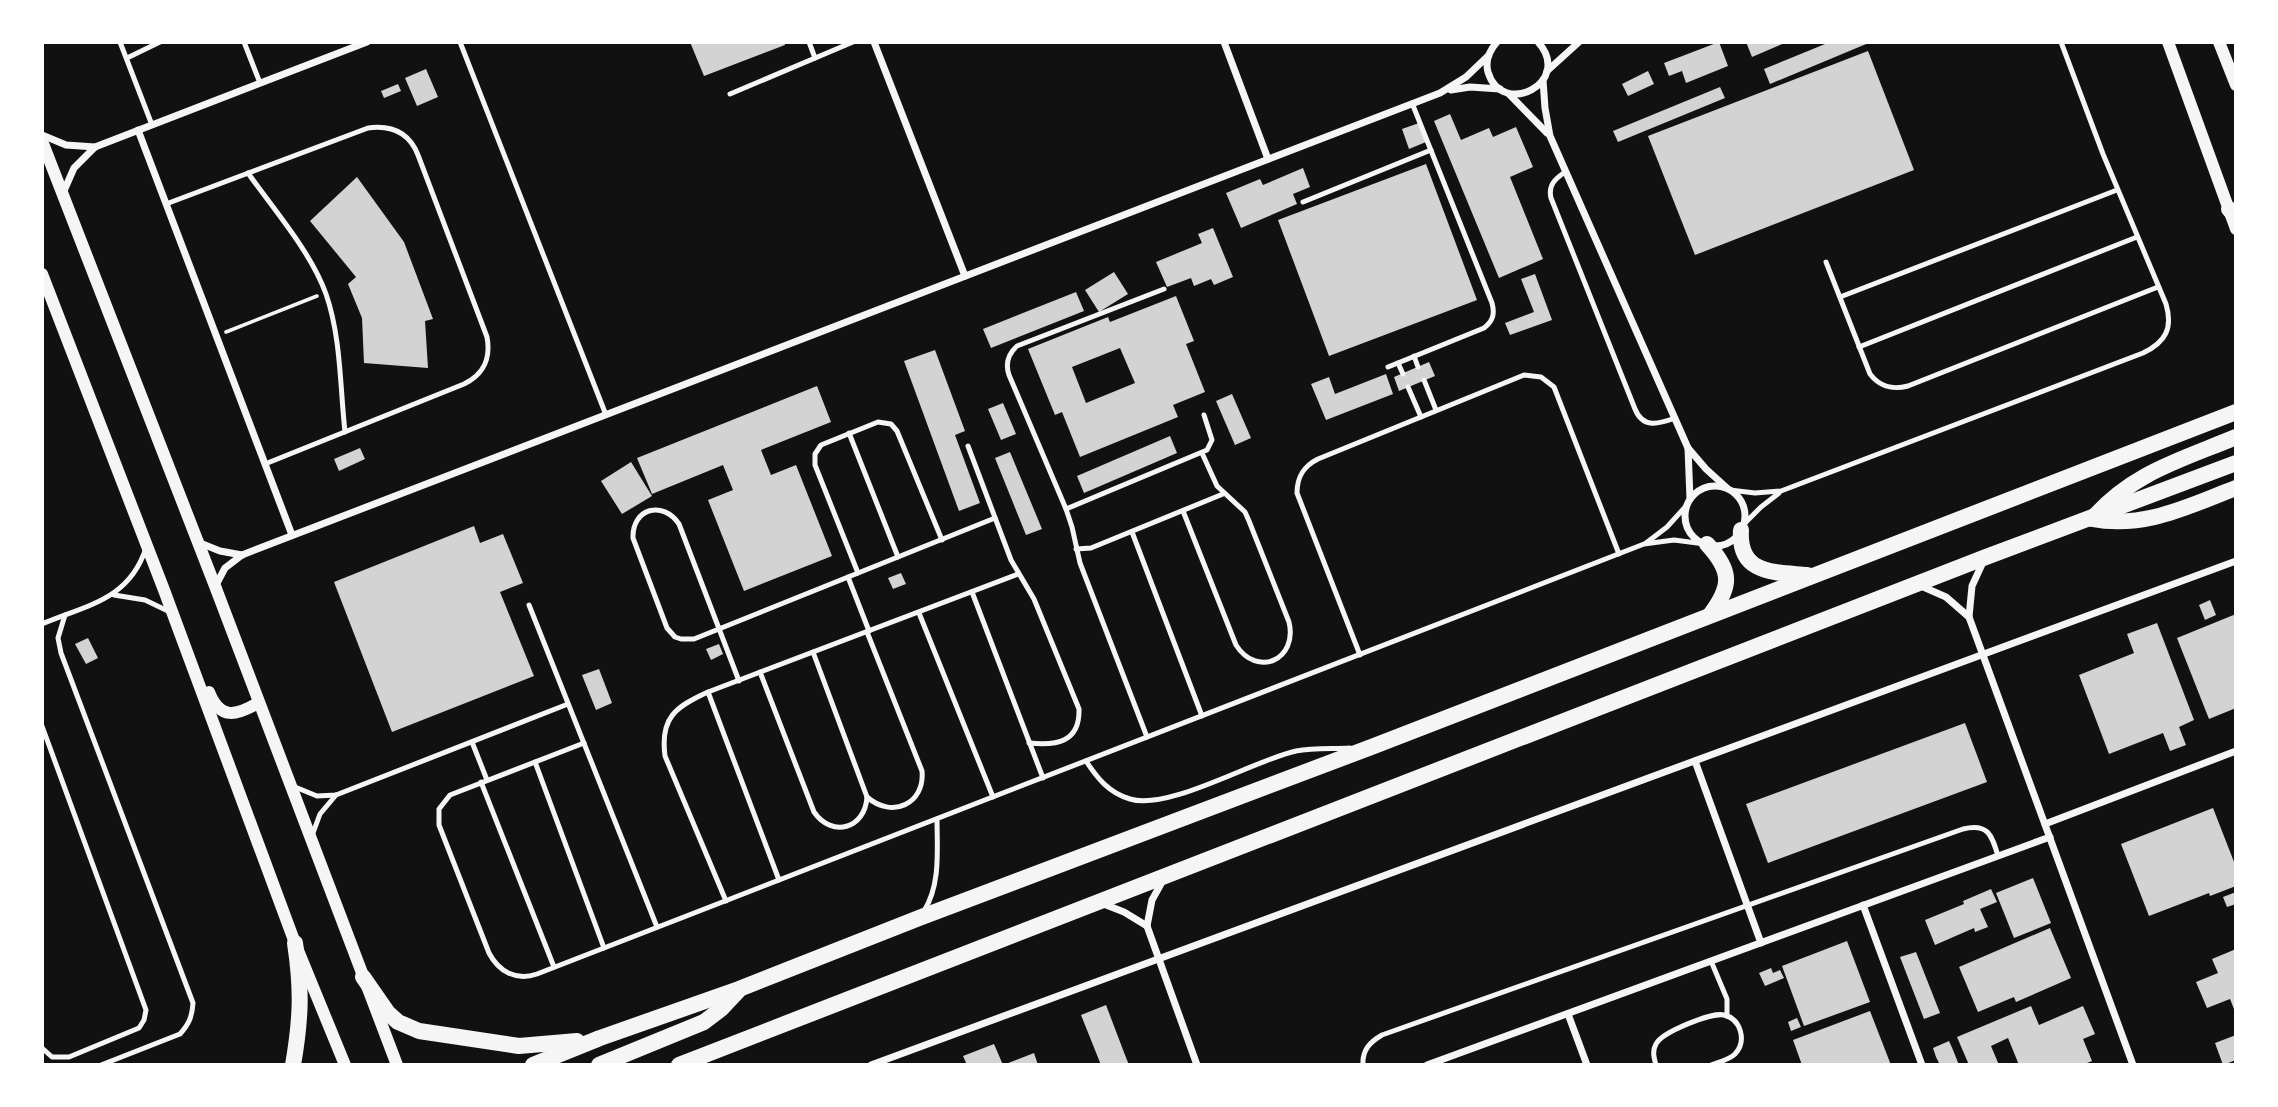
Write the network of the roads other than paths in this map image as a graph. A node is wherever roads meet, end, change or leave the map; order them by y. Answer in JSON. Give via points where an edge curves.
{"nodes":[{"id":1,"x":120,"y":42,"type":"edge"},
{"id":2,"x":160,"y":42,"type":"edge"},
{"id":3,"x":244,"y":42,"type":"edge"},
{"id":4,"x":368,"y":42,"type":"edge"},
{"id":5,"x":460,"y":42,"type":"edge"},
{"id":6,"x":809,"y":42,"type":"edge"},
{"id":7,"x":853,"y":42,"type":"edge"},
{"id":8,"x":874,"y":42,"type":"edge"},
{"id":9,"x":1224,"y":42,"type":"edge"},
{"id":10,"x":1497,"y":42,"type":"edge"},
{"id":11,"x":1538,"y":42,"type":"edge"},
{"id":12,"x":1578,"y":42,"type":"edge"},
{"id":13,"x":2061,"y":42,"type":"edge"},
{"id":14,"x":2168,"y":42,"type":"edge"},
{"id":15,"x":2219,"y":42,"type":"edge"},
{"id":16,"x":1490,"y":49,"type":"edge"},
{"id":17,"x":127,"y":58,"type":"junction"},
{"id":18,"x":815,"y":58,"type":"junction"},
{"id":19,"x":1547,"y":71,"type":"junction"},
{"id":20,"x":1544,"y":80,"type":"junction"},
{"id":21,"x":260,"y":83,"type":"junction"},
{"id":22,"x":2236,"y":85,"type":"edge"},
{"id":23,"x":1500,"y":89,"type":"junction"},
{"id":24,"x":1440,"y":93,"type":"junction"},
{"id":25,"x":1509,"y":93,"type":"junction"},
{"id":26,"x":730,"y":94,"type":"dead end"},
{"id":27,"x":1412,"y":103,"type":"junction"},
{"id":28,"x":152,"y":125,"type":"junction"},
{"id":29,"x":138,"y":130,"type":"junction"},
{"id":30,"x":42,"y":135,"type":"edge"},
{"id":31,"x":1550,"y":136,"type":"junction"},
{"id":32,"x":42,"y":141,"type":"edge"},
{"id":33,"x":95,"y":147,"type":"junction"},
{"id":34,"x":1431,"y":150,"type":"junction"},
{"id":35,"x":1268,"y":159,"type":"junction"},
{"id":36,"x":1566,"y":172,"type":"junction"},
{"id":37,"x":248,"y":173,"type":"junction"},
{"id":38,"x":2117,"y":190,"type":"junction"},
{"id":39,"x":63,"y":195,"type":"junction"},
{"id":40,"x":1303,"y":202,"type":"dead end"},
{"id":41,"x":166,"y":204,"type":"junction"},
{"id":42,"x":2232,"y":214,"type":"edge"},
{"id":43,"x":2236,"y":229,"type":"edge"},
{"id":44,"x":2137,"y":237,"type":"junction"},
{"id":45,"x":1826,"y":262,"type":"dead end"},
{"id":46,"x":42,"y":274,"type":"edge"},
{"id":47,"x":965,"y":276,"type":"junction"},
{"id":48,"x":2158,"y":287,"type":"junction"},
{"id":49,"x":1164,"y":289,"type":"dead end"},
{"id":50,"x":1840,"y":297,"type":"junction"},
{"id":51,"x":1859,"y":347,"type":"junction"},
{"id":52,"x":1414,"y":356,"type":"junction"},
{"id":53,"x":1398,"y":363,"type":"junction"},
{"id":54,"x":1388,"y":367,"type":"dead end"},
{"id":55,"x":1418,"y":367,"type":"dead end"},
{"id":56,"x":1403,"y":373,"type":"dead end"},
{"id":57,"x":1424,"y":380,"type":"dead end"},
{"id":58,"x":1408,"y":387,"type":"dead end"},
{"id":59,"x":1436,"y":410,"type":"junction"},
{"id":60,"x":2236,"y":412,"type":"edge"},
{"id":61,"x":606,"y":415,"type":"junction"},
{"id":62,"x":1204,"y":415,"type":"dead end"},
{"id":63,"x":1421,"y":417,"type":"junction"},
{"id":64,"x":1675,"y":418,"type":"junction"},
{"id":65,"x":345,"y":432,"type":"junction"},
{"id":66,"x":849,"y":433,"type":"junction"},
{"id":67,"x":2236,"y":437,"type":"edge"},
{"id":68,"x":968,"y":446,"type":"dead end"},
{"id":69,"x":1688,"y":448,"type":"junction"},
{"id":70,"x":1202,"y":453,"type":"junction"},
{"id":71,"x":2236,"y":463,"type":"edge"},
{"id":72,"x":264,"y":464,"type":"junction"},
{"id":73,"x":2236,"y":488,"type":"edge"},
{"id":74,"x":1728,"y":489,"type":"junction"},
{"id":75,"x":1781,"y":491,"type":"junction"},
{"id":76,"x":1223,"y":494,"type":"junction"},
{"id":77,"x":1688,"y":503,"type":"junction"},
{"id":78,"x":1066,"y":509,"type":"junction"},
{"id":79,"x":1183,"y":511,"type":"junction"},
{"id":80,"x":995,"y":518,"type":"junction"},
{"id":81,"x":2092,"y":519,"type":"junction"},
{"id":82,"x":1742,"y":528,"type":"junction"},
{"id":83,"x":1132,"y":532,"type":"junction"},
{"id":84,"x":292,"y":536,"type":"junction"},
{"id":85,"x":942,"y":540,"type":"junction"},
{"id":86,"x":198,"y":542,"type":"junction"},
{"id":87,"x":1644,"y":544,"type":"junction"},
{"id":88,"x":1706,"y":544,"type":"junction"},
{"id":89,"x":147,"y":545,"type":"junction"},
{"id":90,"x":1076,"y":549,"type":"junction"},
{"id":91,"x":1619,"y":554,"type":"junction"},
{"id":92,"x":242,"y":555,"type":"junction"},
{"id":93,"x":898,"y":557,"type":"junction"},
{"id":94,"x":1986,"y":557,"type":"junction"},
{"id":95,"x":2236,"y":561,"type":"edge"},
{"id":96,"x":858,"y":573,"type":"junction"},
{"id":97,"x":1018,"y":574,"type":"junction"},
{"id":98,"x":1813,"y":575,"type":"junction"},
{"id":99,"x":848,"y":577,"type":"junction"},
{"id":100,"x":1918,"y":585,"type":"junction"},
{"id":101,"x":215,"y":586,"type":"junction"},
{"id":102,"x":164,"y":590,"type":"junction"},
{"id":103,"x":972,"y":592,"type":"junction"},
{"id":104,"x":114,"y":594,"type":"junction"},
{"id":105,"x":529,"y":605,"type":"dead end"},
{"id":106,"x":919,"y":613,"type":"junction"},
{"id":107,"x":173,"y":614,"type":"junction"},
{"id":108,"x":65,"y":615,"type":"junction"},
{"id":109,"x":1709,"y":615,"type":"junction"},
{"id":110,"x":1969,"y":617,"type":"junction"},
{"id":111,"x":42,"y":624,"type":"edge"},
{"id":112,"x":719,"y":629,"type":"junction"},
{"id":113,"x":868,"y":632,"type":"junction"},
{"id":114,"x":813,"y":652,"type":"junction"},
{"id":115,"x":1983,"y":654,"type":"junction"},
{"id":116,"x":1360,"y":655,"type":"junction"},
{"id":117,"x":760,"y":672,"type":"junction"},
{"id":118,"x":739,"y":681,"type":"junction"},
{"id":119,"x":708,"y":692,"type":"junction"},
{"id":120,"x":258,"y":703,"type":"junction"},
{"id":121,"x":568,"y":704,"type":"junction"},
{"id":122,"x":1202,"y":716,"type":"junction"},
{"id":123,"x":42,"y":726,"type":"edge"},
{"id":124,"x":1147,"y":737,"type":"junction"},
{"id":125,"x":472,"y":742,"type":"junction"},
{"id":126,"x":584,"y":743,"type":"junction"},
{"id":127,"x":1030,"y":743,"type":"junction"},
{"id":128,"x":1374,"y":746,"type":"junction"},
{"id":129,"x":2236,"y":751,"type":"edge"},
{"id":130,"x":1086,"y":761,"type":"junction"},
{"id":131,"x":1695,"y":761,"type":"junction"},
{"id":132,"x":535,"y":762,"type":"junction"},
{"id":133,"x":1043,"y":778,"type":"junction"},
{"id":134,"x":484,"y":781,"type":"junction"},
{"id":135,"x":290,"y":783,"type":"junction"},
{"id":136,"x":336,"y":795,"type":"junction"},
{"id":137,"x":867,"y":797,"type":"junction"},
{"id":138,"x":993,"y":797,"type":"junction"},
{"id":139,"x":937,"y":818,"type":"junction"},
{"id":140,"x":2045,"y":824,"type":"junction"},
{"id":141,"x":2050,"y":837,"type":"junction"},
{"id":142,"x":312,"y":838,"type":"junction"},
{"id":143,"x":1998,"y":856,"type":"junction"},
{"id":144,"x":1165,"y":877,"type":"junction"},
{"id":145,"x":779,"y":880,"type":"junction"},
{"id":146,"x":726,"y":901,"type":"junction"},
{"id":147,"x":1099,"y":902,"type":"junction"},
{"id":148,"x":1747,"y":905,"type":"junction"},
{"id":149,"x":1863,"y":905,"type":"junction"},
{"id":150,"x":919,"y":918,"type":"junction"},
{"id":151,"x":1147,"y":926,"type":"junction"},
{"id":152,"x":657,"y":928,"type":"junction"},
{"id":153,"x":295,"y":943,"type":"junction"},
{"id":154,"x":1761,"y":943,"type":"junction"},
{"id":155,"x":604,"y":948,"type":"junction"},
{"id":156,"x":1158,"y":958,"type":"junction"},
{"id":157,"x":1711,"y":961,"type":"junction"},
{"id":158,"x":554,"y":967,"type":"junction"},
{"id":159,"x":363,"y":977,"type":"junction"},
{"id":160,"x":739,"y":989,"type":"junction"},
{"id":161,"x":1568,"y":1014,"type":"junction"},
{"id":162,"x":1727,"y":1016,"type":"junction"},
{"id":163,"x":600,"y":1038,"type":"junction"},
{"id":164,"x":42,"y":1048,"type":"edge"},
{"id":165,"x":101,"y":1065,"type":"edge"},
{"id":166,"x":293,"y":1065,"type":"edge"},
{"id":167,"x":345,"y":1065,"type":"edge"},
{"id":168,"x":397,"y":1065,"type":"edge"},
{"id":169,"x":533,"y":1065,"type":"edge"},
{"id":170,"x":599,"y":1065,"type":"edge"},
{"id":171,"x":679,"y":1065,"type":"edge"},
{"id":172,"x":871,"y":1065,"type":"edge"},
{"id":173,"x":1197,"y":1065,"type":"edge"},
{"id":174,"x":1363,"y":1065,"type":"edge"},
{"id":175,"x":1427,"y":1065,"type":"edge"},
{"id":176,"x":1587,"y":1065,"type":"edge"},
{"id":177,"x":1656,"y":1065,"type":"edge"},
{"id":178,"x":1711,"y":1065,"type":"edge"},
{"id":179,"x":1922,"y":1065,"type":"edge"},
{"id":180,"x":2133,"y":1065,"type":"edge"}],
"edges":[{"from":1,"to":17,"type":"lane"},
{"from":2,"to":17,"type":"lane"},
{"from":3,"to":21,"type":"lane"},
{"from":4,"to":21,"type":"street"},
{"from":5,"to":61,"type":"lane"},
{"from":6,"to":18,"type":"lane"},
{"from":7,"to":18,"type":"lane"},
{"from":8,"to":47,"type":"street"},
{"from":9,"to":35,"type":"street"},
{"from":10,"to":16,"type":"street"},
{"from":11,"to":19,"type":"street","via":[[1545,52]]},
{"from":12,"to":19,"type":"street"},
{"from":13,"to":38,"type":"lane"},
{"from":14,"to":42,"type":"street"},
{"from":15,"to":22,"type":"street"},
{"from":16,"to":23,"type":"street","via":[[1489,75]]},
{"from":16,"to":24,"type":"street","via":[[1466,77]]},
{"from":17,"to":28,"type":"lane"},
{"from":18,"to":26,"type":"lane"},
{"from":19,"to":20,"type":"street"},
{"from":20,"to":25,"type":"street","via":[[1528,92]]},
{"from":20,"to":31,"type":"street"},
{"from":21,"to":28,"type":"street"},
{"from":23,"to":24,"type":"street","via":[[1470,87]]},
{"from":23,"to":25,"type":"street"},
{"from":24,"to":27,"type":"street"},
{"from":25,"to":31,"type":"street"},
{"from":27,"to":34,"type":"lane"},
{"from":27,"to":35,"type":"street"},
{"from":28,"to":29,"type":"street"},
{"from":29,"to":33,"type":"street"},
{"from":29,"to":41,"type":"street"},
{"from":30,"to":33,"type":"street","via":[[66,145]]},
{"from":31,"to":36,"type":"street"},
{"from":32,"to":39,"type":"street"},
{"from":33,"to":39,"type":"street","via":[[74,168]]},
{"from":34,"to":40,"type":"lane"},
{"from":34,"to":52,"type":"lane","via":[[1494,315],[1484,328]]},
{"from":35,"to":47,"type":"street"},
{"from":36,"to":64,"type":"street"},
{"from":36,"to":64,"type":"lane","via":[[1552,183],[1552,198],[1637,415],[1654,424]]},
{"from":37,"to":41,"type":"lane"},
{"from":37,"to":65,"type":"lane","via":[[311,263],[325,293],[334,327]]},
{"from":37,"to":65,"type":"lane","via":[[368,128],[381,126],[406,136],[414,145],[487,337],[487,360],[473,379]]},
{"from":38,"to":44,"type":"lane"},
{"from":38,"to":50,"type":"lane"},
{"from":39,"to":86,"type":"street"},
{"from":41,"to":72,"type":"street"},
{"from":42,"to":43,"type":"street"},
{"from":44,"to":48,"type":"lane"},
{"from":44,"to":51,"type":"lane"},
{"from":45,"to":50,"type":"lane"},
{"from":46,"to":89,"type":"street"},
{"from":47,"to":61,"type":"street"},
{"from":48,"to":51,"type":"lane","via":[[1899,388],[1875,380]]},
{"from":48,"to":75,"type":"lane","via":[[2169,315],[2163,339],[2154,348]]},
{"from":49,"to":78,"type":"lane","via":[[1017,346],[1009,356],[1009,375]]},
{"from":50,"to":51,"type":"lane"},
{"from":52,"to":53,"type":"lane"},
{"from":52,"to":55,"type":"lane"},
{"from":53,"to":54,"type":"lane"},
{"from":53,"to":56,"type":"lane"},
{"from":57,"to":59,"type":"lane"},
{"from":58,"to":63,"type":"lane"},
{"from":59,"to":63,"type":"lane"},
{"from":59,"to":91,"type":"lane","via":[[1524,375],[1548,381],[1558,394]]},
{"from":60,"to":98,"type":"main road"},
{"from":61,"to":84,"type":"street"},
{"from":62,"to":70,"type":"lane","via":[[1212,440]]},
{"from":63,"to":116,"type":"lane","via":[[1318,458],[1299,477],[1297,493]]},
{"from":64,"to":69,"type":"street"},
{"from":65,"to":72,"type":"lane"},
{"from":66,"to":85,"type":"lane","via":[[878,422],[894,427]]},
{"from":66,"to":93,"type":"lane"},
{"from":66,"to":96,"type":"lane","via":[[821,446],[815,459]]},
{"from":67,"to":81,"type":"main road","via":[[2140,478]]},
{"from":68,"to":80,"type":"lane"},
{"from":69,"to":74,"type":"street"},
{"from":69,"to":77,"type":"street"},
{"from":70,"to":76,"type":"lane"},
{"from":70,"to":78,"type":"lane"},
{"from":71,"to":81,"type":"main road"},
{"from":72,"to":84,"type":"street"},
{"from":73,"to":81,"type":"main road","via":[[2145,520]]},
{"from":74,"to":75,"type":"lane"},
{"from":74,"to":77,"type":"street","via":[[1702,489]]},
{"from":74,"to":82,"type":"street","via":[[1743,505]]},
{"from":75,"to":82,"type":"lane"},
{"from":76,"to":79,"type":"lane"},
{"from":76,"to":79,"type":"lane","via":[[1245,512],[1289,622],[1290,642],[1279,658],[1259,662],[1241,654]]},
{"from":77,"to":87,"type":"lane"},
{"from":77,"to":88,"type":"street","via":[[1686,523]]},
{"from":78,"to":90,"type":"lane"},
{"from":79,"to":83,"type":"lane"},
{"from":80,"to":85,"type":"lane"},
{"from":80,"to":97,"type":"lane"},
{"from":81,"to":94,"type":"main road"},
{"from":82,"to":88,"type":"street","via":[[1726,543]]},
{"from":82,"to":98,"type":"main road","via":[[1741,547],[1754,566]]},
{"from":83,"to":90,"type":"lane"},
{"from":83,"to":122,"type":"lane"},
{"from":84,"to":92,"type":"street"},
{"from":85,"to":93,"type":"lane"},
{"from":86,"to":92,"type":"street"},
{"from":86,"to":101,"type":"street"},
{"from":87,"to":88,"type":"lane","via":[[1674,540]]},
{"from":87,"to":91,"type":"lane"},
{"from":88,"to":109,"type":"main road","via":[[1721,560],[1727,578],[1723,596]]},
{"from":89,"to":102,"type":"street"},
{"from":89,"to":104,"type":"lane","via":[[135,572]]},
{"from":90,"to":124,"type":"lane"},
{"from":91,"to":116,"type":"lane"},
{"from":92,"to":101,"type":"street","via":[[225,568]]},
{"from":93,"to":96,"type":"lane"},
{"from":94,"to":100,"type":"main road"},
{"from":94,"to":110,"type":"street","via":[[1972,586]]},
{"from":95,"to":115,"type":"street"},
{"from":96,"to":99,"type":"lane"},
{"from":97,"to":103,"type":"lane"},
{"from":97,"to":127,"type":"lane","via":[[1034,599],[1079,709],[1077,726],[1065,741]]},
{"from":98,"to":109,"type":"main road"},
{"from":99,"to":112,"type":"lane"},
{"from":99,"to":113,"type":"lane"},
{"from":100,"to":110,"type":"street","via":[[1946,597]]},
{"from":100,"to":144,"type":"main road"},
{"from":101,"to":120,"type":"street"},
{"from":102,"to":107,"type":"street"},
{"from":102,"to":120,"type":"street","via":[[183,618],[214,704],[236,713]]},
{"from":103,"to":106,"type":"lane"},
{"from":103,"to":127,"type":"lane"},
{"from":104,"to":107,"type":"lane","via":[[145,600]]},
{"from":104,"to":108,"type":"lane"},
{"from":105,"to":121,"type":"lane"},
{"from":106,"to":113,"type":"lane"},
{"from":106,"to":138,"type":"lane"},
{"from":107,"to":153,"type":"street"},
{"from":108,"to":111,"type":"lane"},
{"from":108,"to":165,"type":"lane","via":[[58,638],[61,653],[193,1003],[188,1026],[180,1034]]},
{"from":109,"to":128,"type":"main road"},
{"from":110,"to":115,"type":"street"},
{"from":112,"to":112,"type":"lane","via":[[679,524],[669,512],[646,512],[635,523],[632,538],[667,628],[675,637],[688,640]]},
{"from":112,"to":118,"type":"lane"},
{"from":113,"to":114,"type":"lane"},
{"from":113,"to":137,"type":"lane","via":[[923,779],[916,795],[902,806],[880,806]]},
{"from":114,"to":117,"type":"lane"},
{"from":114,"to":137,"type":"lane"},
{"from":115,"to":131,"type":"street"},
{"from":115,"to":140,"type":"street"},
{"from":116,"to":122,"type":"lane"},
{"from":117,"to":118,"type":"lane"},
{"from":117,"to":137,"type":"lane","via":[[819,819],[834,827],[851,824],[864,813]]},
{"from":118,"to":119,"type":"lane"},
{"from":119,"to":145,"type":"lane"},
{"from":119,"to":146,"type":"lane","via":[[670,717],[663,741],[665,756]]},
{"from":120,"to":135,"type":"street"},
{"from":121,"to":125,"type":"lane"},
{"from":121,"to":126,"type":"lane"},
{"from":122,"to":124,"type":"lane"},
{"from":123,"to":164,"type":"lane","via":[[146,1010],[139,1028],[69,1057],[51,1057]]},
{"from":124,"to":130,"type":"lane"},
{"from":125,"to":134,"type":"lane"},
{"from":125,"to":136,"type":"lane"},
{"from":126,"to":132,"type":"lane"},
{"from":126,"to":152,"type":"lane"},
{"from":127,"to":133,"type":"lane"},
{"from":128,"to":130,"type":"lane","via":[[1296,751],[1165,799],[1131,800],[1110,790]]},
{"from":128,"to":150,"type":"main road"},
{"from":129,"to":140,"type":"street"},
{"from":130,"to":133,"type":"lane"},
{"from":131,"to":148,"type":"street"},
{"from":131,"to":156,"type":"street"},
{"from":132,"to":134,"type":"lane"},
{"from":132,"to":155,"type":"lane"},
{"from":133,"to":138,"type":"lane"},
{"from":134,"to":158,"type":"lane"},
{"from":134,"to":158,"type":"lane","via":[[450,795],[438,817],[484,941],[494,962],[509,974],[529,976]]},
{"from":135,"to":136,"type":"lane","via":[[317,796]]},
{"from":135,"to":142,"type":"street"},
{"from":136,"to":142,"type":"lane","via":[[320,814]]},
{"from":138,"to":139,"type":"lane"},
{"from":139,"to":145,"type":"lane"},
{"from":139,"to":150,"type":"lane","via":[[937,866],[927,907]]},
{"from":140,"to":141,"type":"street"},
{"from":141,"to":143,"type":"street"},
{"from":141,"to":180,"type":"street"},
{"from":142,"to":159,"type":"street"},
{"from":143,"to":148,"type":"lane","via":[[1988,832],[1974,826]]},
{"from":143,"to":149,"type":"street"},
{"from":144,"to":147,"type":"main road"},
{"from":144,"to":151,"type":"street","via":[[1152,900]]},
{"from":145,"to":146,"type":"lane"},
{"from":146,"to":152,"type":"lane"},
{"from":147,"to":151,"type":"street"},
{"from":147,"to":171,"type":"main road"},
{"from":148,"to":154,"type":"street"},
{"from":148,"to":174,"type":"lane","via":[[1382,1035],[1365,1051]]},
{"from":149,"to":154,"type":"street"},
{"from":149,"to":179,"type":"street"},
{"from":150,"to":160,"type":"main road"},
{"from":151,"to":156,"type":"street"},
{"from":152,"to":155,"type":"lane"},
{"from":153,"to":166,"type":"main road","via":[[301,1015]]},
{"from":153,"to":167,"type":"street"},
{"from":154,"to":157,"type":"street"},
{"from":155,"to":158,"type":"lane"},
{"from":156,"to":172,"type":"street"},
{"from":156,"to":173,"type":"street"},
{"from":157,"to":161,"type":"street"},
{"from":157,"to":162,"type":"lane","via":[[1727,999]]},
{"from":159,"to":163,"type":"main road","via":[[388,1013],[419,1031],[519,1046]]},
{"from":159,"to":168,"type":"street"},
{"from":160,"to":163,"type":"main road"},
{"from":160,"to":170,"type":"main road","via":[[704,1022]]},
{"from":161,"to":175,"type":"street"},
{"from":161,"to":176,"type":"street"},
{"from":162,"to":177,"type":"lane","via":[[1713,1015],[1667,1034],[1656,1044]]},
{"from":162,"to":178,"type":"lane","via":[[1741,1030],[1740,1046],[1730,1058]]},
{"from":163,"to":169,"type":"main road"}]}
